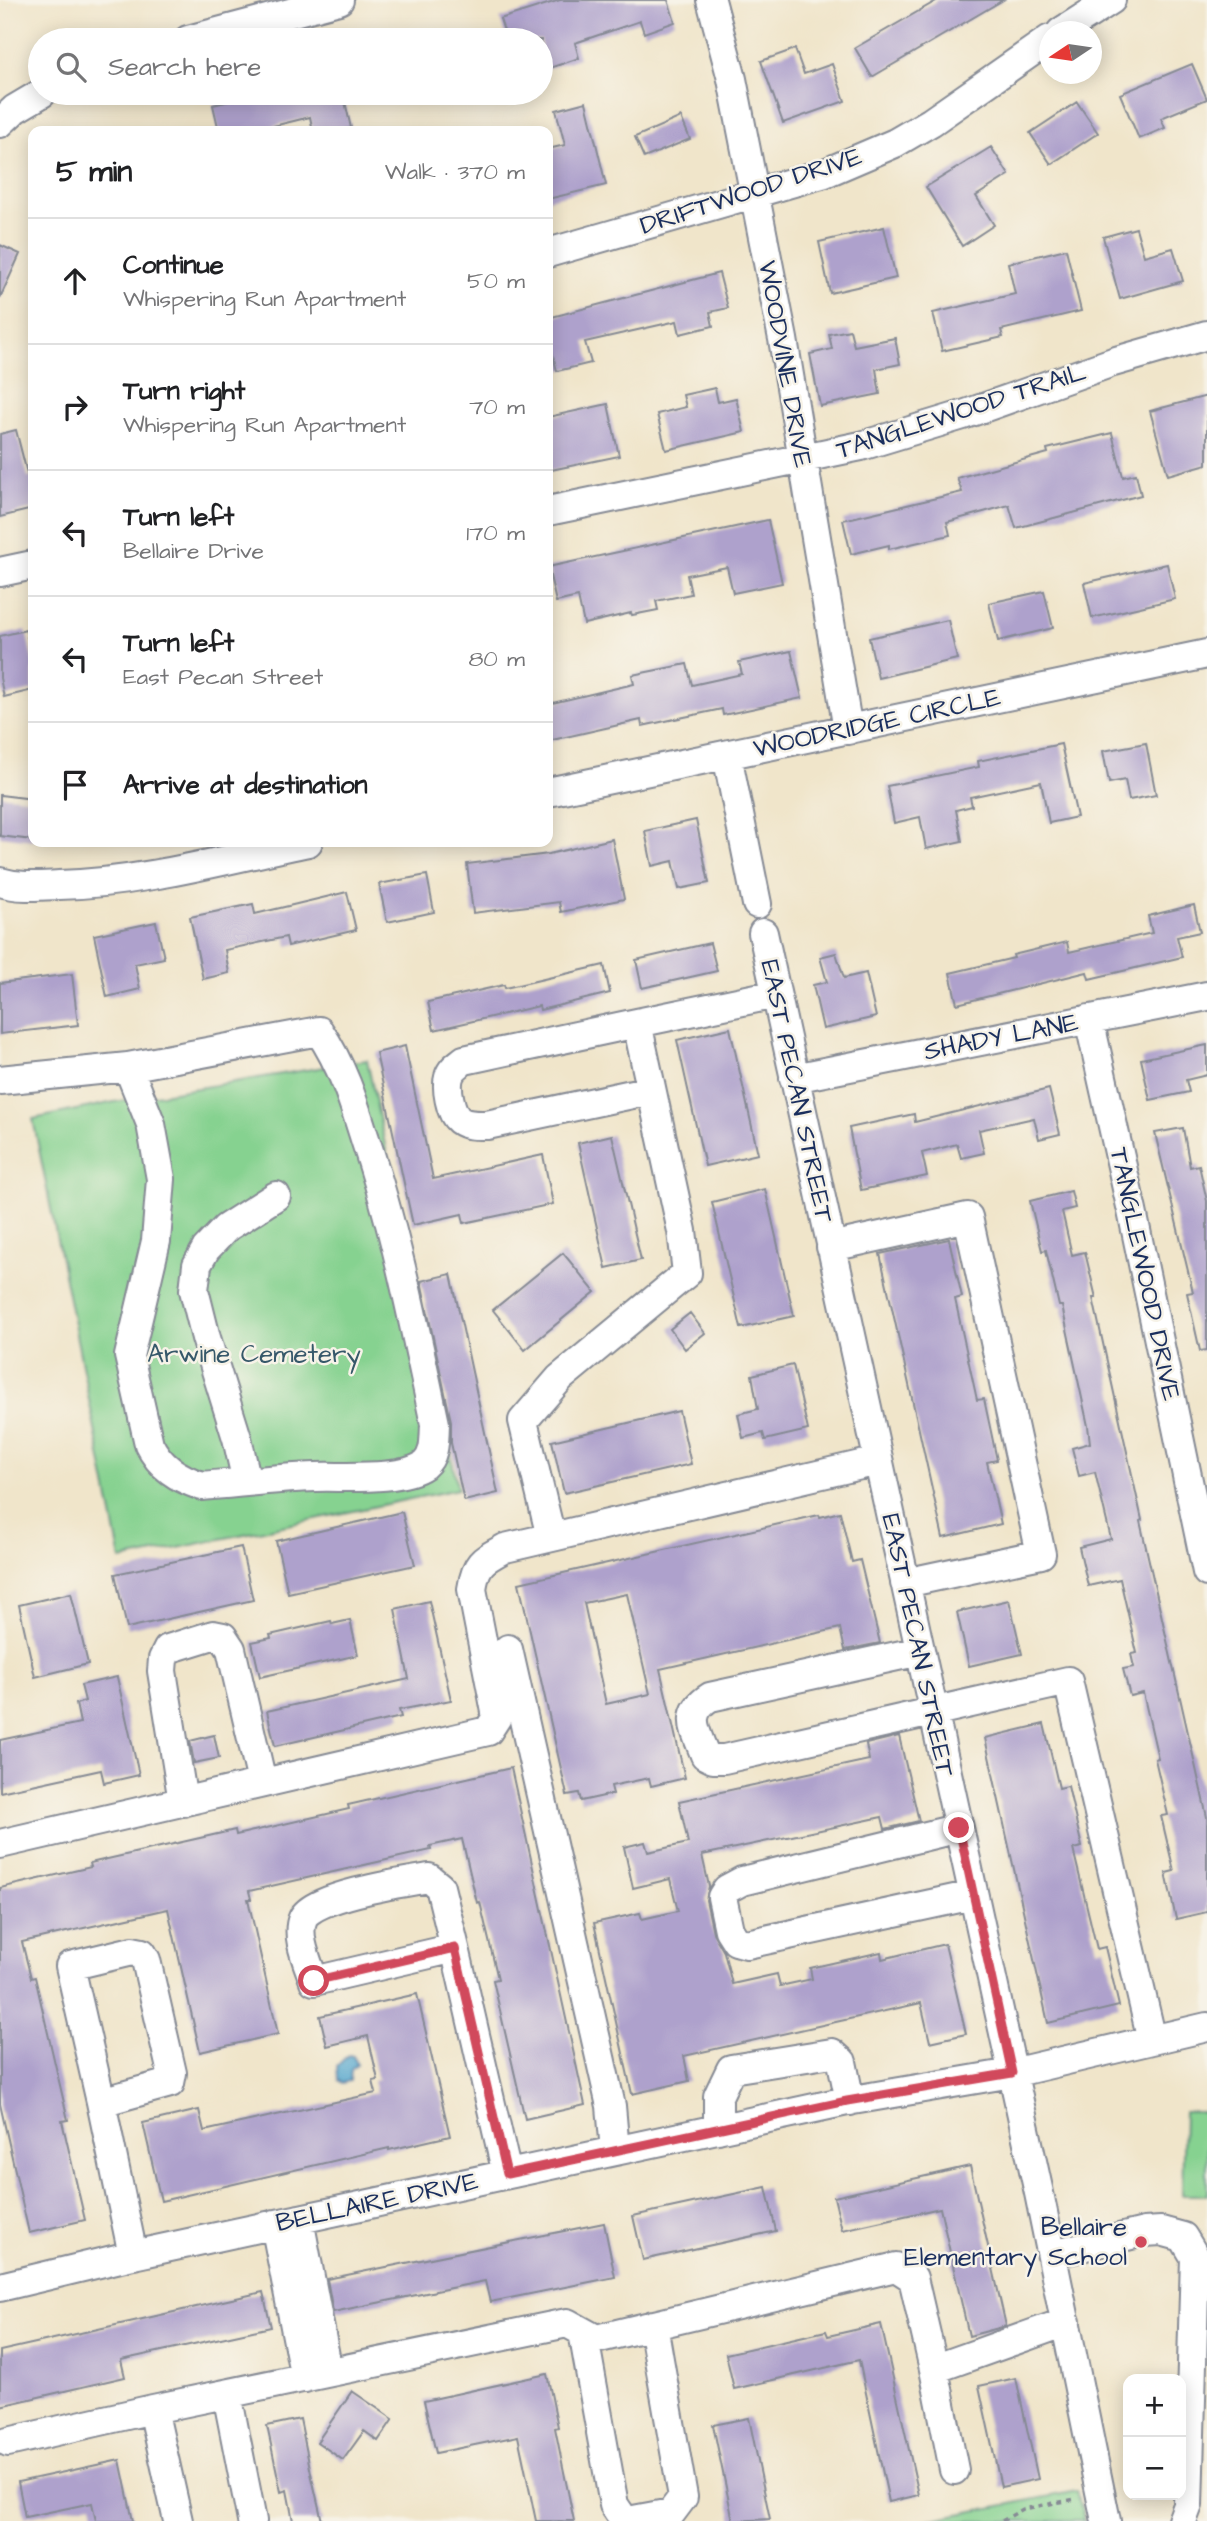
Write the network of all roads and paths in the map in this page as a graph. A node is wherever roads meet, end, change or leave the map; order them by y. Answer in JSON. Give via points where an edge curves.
{"nodes":[{"id":1,"x":339,"y":0,"type":"edge"},
{"id":2,"x":711,"y":0,"type":"edge"},
{"id":3,"x":1111,"y":0,"type":"edge"},
{"id":4,"x":1078,"y":21,"type":"edge"},
{"id":5,"x":233,"y":28,"type":"edge"},
{"id":6,"x":1039,"y":46,"type":"edge"},
{"id":7,"x":28,"y":101,"type":"edge"},
{"id":8,"x":0,"y":123,"type":"edge"},
{"id":9,"x":754,"y":195,"type":"junction"},
{"id":10,"x":553,"y":252,"type":"edge"},
{"id":11,"x":1207,"y":335,"type":"edge"},
{"id":12,"x":803,"y":458,"type":"junction"},
{"id":13,"x":553,"y":510,"type":"edge"},
{"id":14,"x":28,"y":566,"type":"edge"},
{"id":15,"x":0,"y":572,"type":"edge"},
{"id":16,"x":1207,"y":654,"type":"edge"},
{"id":17,"x":848,"y":730,"type":"junction"},
{"id":18,"x":727,"y":755,"type":"junction"},
{"id":19,"x":553,"y":791,"type":"edge"},
{"id":20,"x":284,"y":847,"type":"edge"},
{"id":21,"x":0,"y":882,"type":"edge"},
{"id":22,"x":757,"y":904,"type":"dead end"},
{"id":23,"x":763,"y":933,"type":"dead end"},
{"id":24,"x":776,"y":994,"type":"junction"},
{"id":25,"x":1207,"y":996,"type":"edge"},
{"id":26,"x":1089,"y":1019,"type":"junction"},
{"id":27,"x":638,"y":1023,"type":"junction"},
{"id":28,"x":128,"y":1067,"type":"junction"},
{"id":29,"x":794,"y":1078,"type":"junction"},
{"id":30,"x":0,"y":1080,"type":"edge"},
{"id":31,"x":652,"y":1090,"type":"junction"},
{"id":32,"x":275,"y":1196,"type":"dead end"},
{"id":33,"x":831,"y":1247,"type":"junction"},
{"id":34,"x":878,"y":1461,"type":"junction"},
{"id":35,"x":247,"y":1482,"type":"junction"},
{"id":36,"x":551,"y":1537,"type":"junction"},
{"id":37,"x":1207,"y":1572,"type":"edge"},
{"id":38,"x":905,"y":1583,"type":"junction"},
{"id":39,"x":508,"y":1649,"type":"dead end"},
{"id":40,"x":920,"y":1651,"type":"junction"},
{"id":41,"x":933,"y":1712,"type":"junction"},
{"id":42,"x":262,"y":1782,"type":"junction"},
{"id":43,"x":183,"y":1802,"type":"junction"},
{"id":44,"x":959,"y":1828,"type":"junction"},
{"id":45,"x":0,"y":1844,"type":"edge"},
{"id":46,"x":974,"y":1895,"type":"junction"},
{"id":47,"x":455,"y":1948,"type":"junction"},
{"id":48,"x":1207,"y":2027,"type":"edge"},
{"id":49,"x":1152,"y":2040,"type":"junction"},
{"id":50,"x":1012,"y":2073,"type":"junction"},
{"id":51,"x":850,"y":2101,"type":"junction"},
{"id":52,"x":101,"y":2102,"type":"junction"},
{"id":53,"x":718,"y":2129,"type":"junction"},
{"id":54,"x":615,"y":2151,"type":"junction"},
{"id":55,"x":507,"y":2174,"type":"junction"},
{"id":56,"x":287,"y":2222,"type":"junction"},
{"id":57,"x":1052,"y":2254,"type":"junction"},
{"id":58,"x":133,"y":2255,"type":"junction"},
{"id":59,"x":1,"y":2284,"type":"edge"},
{"id":60,"x":1066,"y":2322,"type":"junction"},
{"id":61,"x":653,"y":2325,"type":"junction"},
{"id":62,"x":583,"y":2332,"type":"junction"},
{"id":63,"x":934,"y":2369,"type":"junction"},
{"id":64,"x":317,"y":2375,"type":"junction"},
{"id":65,"x":227,"y":2394,"type":"junction"},
{"id":66,"x":153,"y":2409,"type":"junction"},
{"id":67,"x":8,"y":2442,"type":"dead end"},
{"id":68,"x":954,"y":2470,"type":"dead end"},
{"id":69,"x":1076,"y":2499,"type":"dead end"},
{"id":70,"x":178,"y":2521,"type":"edge"},
{"id":71,"x":252,"y":2521,"type":"edge"},
{"id":72,"x":627,"y":2521,"type":"edge"},
{"id":73,"x":1002,"y":2521,"type":"edge"},
{"id":74,"x":1106,"y":2521,"type":"edge"},
{"id":75,"x":1181,"y":2521,"type":"edge"}],
"edges":[{"from":1,"to":5,"type":"street"},
{"from":2,"to":9,"type":"street","name":"WOODVINE DRIVE"},
{"from":3,"to":4,"type":"street"},
{"from":6,"to":9,"type":"street","name":"DRIFTWOOD DRIVE","via":[[895,143],[825,173]]},
{"from":7,"to":8,"type":"street"},
{"from":9,"to":10,"type":"street","name":"DRIFTWOOD DRIVE"},
{"from":9,"to":12,"type":"street","name":"WOODVINE DRIVE"},
{"from":11,"to":12,"type":"street","name":"TANGLEWOOD TRAIL","via":[[861,446]]},
{"from":12,"to":13,"type":"street","name":"TANGLEWOOD TRAIL"},
{"from":12,"to":17,"type":"street","name":"WOODVINE DRIVE"},
{"from":14,"to":15,"type":"street"},
{"from":16,"to":17,"type":"street","name":"WOODRIDGE CIRCLE"},
{"from":17,"to":18,"type":"street","name":"WOODRIDGE CIRCLE"},
{"from":18,"to":19,"type":"street","name":"WOODRIDGE CIRCLE"},
{"from":18,"to":22,"type":"street"},
{"from":20,"to":21,"type":"street","via":[[89,884],[22,887]]},
{"from":23,"to":24,"type":"street","name":"EAST PECAN STREET"},
{"from":24,"to":27,"type":"street"},
{"from":24,"to":29,"type":"street","name":"EAST PECAN STREET"},
{"from":25,"to":26,"type":"street","name":"SHADY LANE"},
{"from":26,"to":29,"type":"street","name":"SHADY LANE"},
{"from":26,"to":37,"type":"street","name":"TANGLEWOOD DRIVE"},
{"from":27,"to":31,"type":"street"},
{"from":27,"to":31,"type":"street","via":[[464,1060],[449,1077],[452,1108],[462,1122],[487,1125]]},
{"from":28,"to":30,"type":"street"},
{"from":28,"to":35,"type":"street","via":[[150,1124],[160,1180],[156,1241],[129,1356],[149,1444],[164,1466],[186,1480],[202,1486]]},
{"from":28,"to":35,"type":"street","via":[[319,1031],[346,1080],[377,1173],[435,1424],[434,1450],[424,1464],[401,1473]]},
{"from":29,"to":33,"type":"street","name":"EAST PECAN STREET"},
{"from":31,"to":36,"type":"street","via":[[687,1273],[560,1378],[523,1421]]},
{"from":32,"to":35,"type":"street","via":[[226,1228],[206,1250],[197,1265],[194,1290]]},
{"from":33,"to":34,"type":"street","name":"EAST PECAN STREET"},
{"from":33,"to":38,"type":"street","via":[[968,1217],[1041,1554]]},
{"from":34,"to":36,"type":"street"},
{"from":34,"to":38,"type":"street","name":"EAST PECAN STREET"},
{"from":36,"to":42,"type":"street","via":[[505,1548],[482,1561],[474,1572],[472,1589],[497,1717],[488,1731]]},
{"from":38,"to":40,"type":"street","name":"EAST PECAN STREET"},
{"from":39,"to":54,"type":"street","via":[[611,2106]]},
{"from":40,"to":41,"type":"street","name":"EAST PECAN STREET"},
{"from":40,"to":41,"type":"street","via":[[710,1697],[698,1704],[694,1724],[705,1755],[724,1759]]},
{"from":41,"to":44,"type":"street","name":"EAST PECAN STREET"},
{"from":41,"to":49,"type":"street","via":[[1068,1681]]},
{"from":42,"to":43,"type":"street"},
{"from":42,"to":43,"type":"street","via":[[230,1649],[223,1637],[213,1634],[168,1649],[163,1659]]},
{"from":43,"to":45,"type":"street"},
{"from":44,"to":46,"type":"street","name":"EAST PECAN STREET"},
{"from":44,"to":46,"type":"street","via":[[742,1881],[722,1897],[729,1930],[736,1941],[747,1944]]},
{"from":46,"to":50,"type":"street","name":"EAST PECAN STREET"},
{"from":47,"to":47,"type":"street","via":[[440,1887],[429,1878],[313,1907],[300,1927],[314,1981]]},
{"from":47,"to":55,"type":"street"},
{"from":48,"to":49,"type":"street","name":"BELLAIRE DRIVE"},
{"from":49,"to":50,"type":"street","name":"BELLAIRE DRIVE"},
{"from":50,"to":51,"type":"street","name":"BELLAIRE DRIVE"},
{"from":50,"to":57,"type":"street","name":"EAST PECAN STREET"},
{"from":51,"to":53,"type":"street","name":"BELLAIRE DRIVE"},
{"from":51,"to":53,"type":"street","via":[[842,2062],[832,2053],[731,2069],[718,2096]]},
{"from":52,"to":52,"type":"street","via":[[170,2083],[172,2073],[142,1953],[132,1951],[70,1966]]},
{"from":52,"to":58,"type":"street"},
{"from":53,"to":54,"type":"street","name":"BELLAIRE DRIVE"},
{"from":54,"to":55,"type":"street","name":"BELLAIRE DRIVE"},
{"from":55,"to":56,"type":"street","name":"BELLAIRE DRIVE"},
{"from":56,"to":58,"type":"street","name":"BELLAIRE DRIVE"},
{"from":56,"to":64,"type":"street"},
{"from":57,"to":60,"type":"street","name":"EAST PECAN STREET"},
{"from":57,"to":75,"type":"street","via":[[1161,2231],[1183,2237],[1195,2257],[1188,2505]]},
{"from":58,"to":59,"type":"street","name":"BELLAIRE DRIVE"},
{"from":60,"to":63,"type":"street"},
{"from":60,"to":74,"type":"street","name":"EAST PECAN STREET"},
{"from":61,"to":62,"type":"street","via":[[596,2339]]},
{"from":61,"to":63,"type":"street","via":[[896,2267],[913,2278]]},
{"from":61,"to":72,"type":"street","via":[[683,2497],[671,2513]]},
{"from":62,"to":64,"type":"street","via":[[567,2323]]},
{"from":62,"to":72,"type":"street","via":[[614,2505]]},
{"from":63,"to":68,"type":"street"},
{"from":64,"to":65,"type":"street"},
{"from":65,"to":66,"type":"street"},
{"from":65,"to":71,"type":"street"},
{"from":66,"to":67,"type":"street"},
{"from":66,"to":70,"type":"street"},
{"from":69,"to":73,"type":"path","via":[[1023,2509]]}]}
